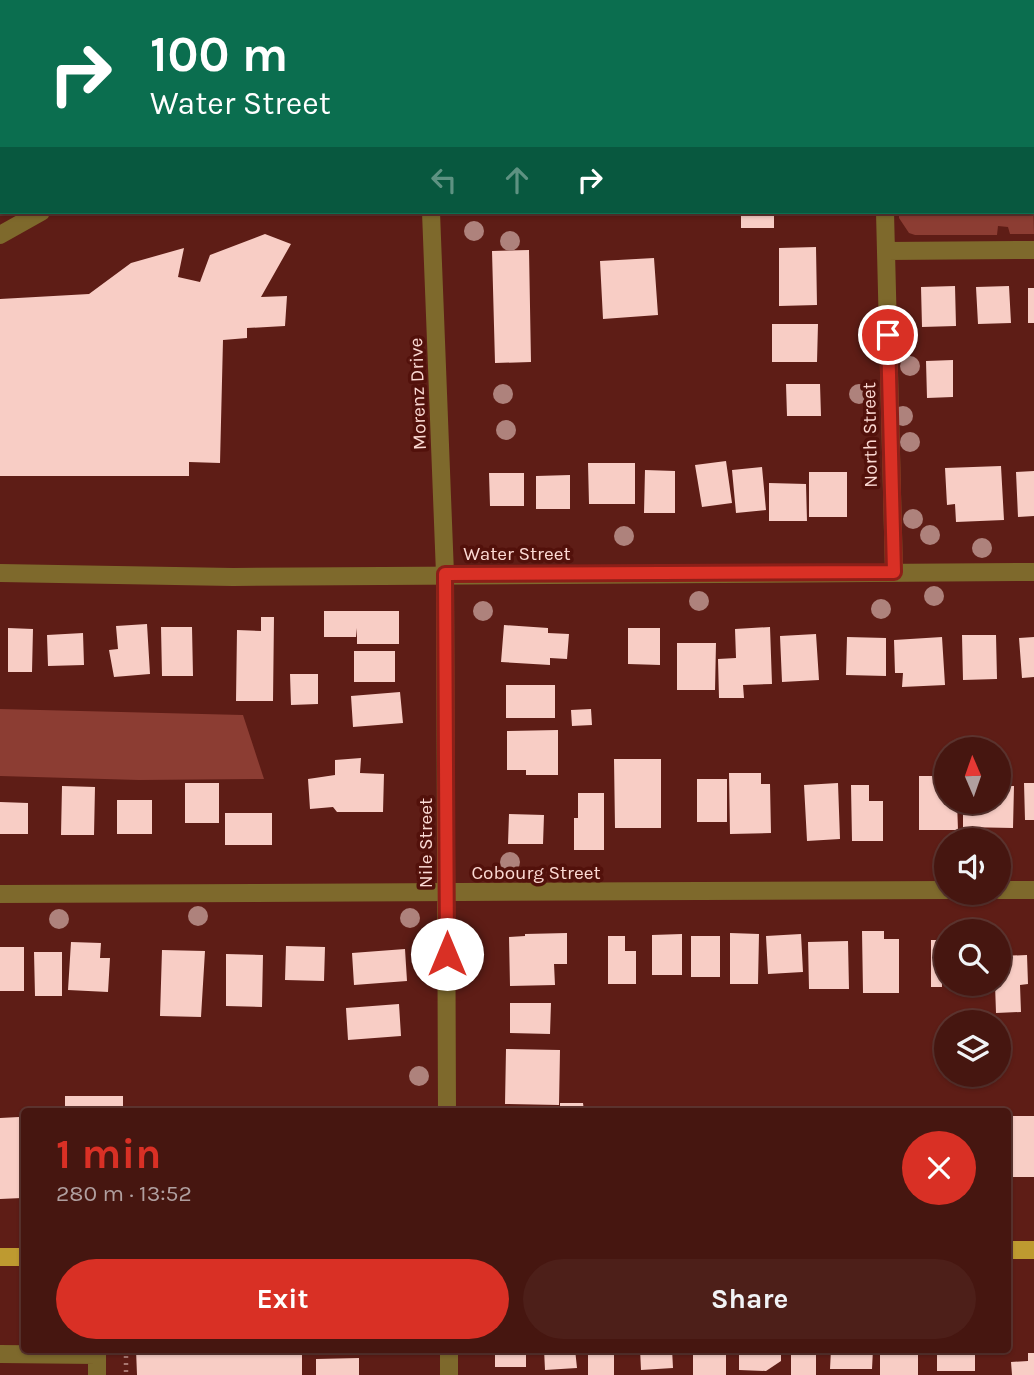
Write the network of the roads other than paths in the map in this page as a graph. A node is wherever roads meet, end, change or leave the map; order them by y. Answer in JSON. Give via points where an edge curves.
{"nodes":[{"id":1,"x":37,"y":214,"type":"edge"},
{"id":2,"x":431,"y":214,"type":"edge"},
{"id":3,"x":885,"y":214,"type":"edge"},
{"id":4,"x":0,"y":235,"type":"edge"},
{"id":5,"x":1034,"y":250,"type":"edge"},
{"id":6,"x":886,"y":251,"type":"junction"},
{"id":7,"x":894,"y":572,"type":"junction"},
{"id":8,"x":1034,"y":572,"type":"edge"},
{"id":9,"x":0,"y":573,"type":"edge"},
{"id":10,"x":445,"y":574,"type":"junction"},
{"id":11,"x":934,"y":890,"type":"edge"},
{"id":12,"x":1011,"y":890,"type":"edge"},
{"id":13,"x":1034,"y":890,"type":"edge"},
{"id":14,"x":0,"y":894,"type":"edge"},
{"id":15,"x":446,"y":894,"type":"junction"},
{"id":16,"x":447,"y":1108,"type":"edge"},
{"id":17,"x":1011,"y":1250,"type":"edge"},
{"id":18,"x":1034,"y":1250,"type":"edge"},
{"id":19,"x":0,"y":1257,"type":"edge"},
{"id":20,"x":21,"y":1257,"type":"edge"},
{"id":21,"x":48,"y":1353,"type":"edge"},
{"id":22,"x":97,"y":1353,"type":"edge"},
{"id":23,"x":449,"y":1353,"type":"edge"},
{"id":24,"x":0,"y":1354,"type":"edge"},
{"id":25,"x":97,"y":1375,"type":"edge"},
{"id":26,"x":449,"y":1375,"type":"edge"}],
"edges":[{"from":1,"to":4,"type":"street"},
{"from":2,"to":10,"type":"street","name":"Morenz Drive"},
{"from":3,"to":6,"type":"street","name":"North Street"},
{"from":5,"to":6,"type":"street"},
{"from":6,"to":7,"type":"street","name":"North Street"},
{"from":7,"to":8,"type":"street","name":"Water Street"},
{"from":7,"to":10,"type":"street","name":"Water Street"},
{"from":9,"to":10,"type":"street","name":"Water Street","via":[[222,577]]},
{"from":10,"to":15,"type":"street","name":"Nile Street"},
{"from":11,"to":15,"type":"street","name":"Cobourg Street"},
{"from":12,"to":13,"type":"street"},
{"from":14,"to":15,"type":"street","name":"Cobourg Street"},
{"from":15,"to":16,"type":"street","name":"Nile Street"},
{"from":17,"to":18,"type":"main road"},
{"from":19,"to":20,"type":"main road"},
{"from":21,"to":24,"type":"street"},
{"from":22,"to":25,"type":"street"},
{"from":23,"to":26,"type":"street"}]}
